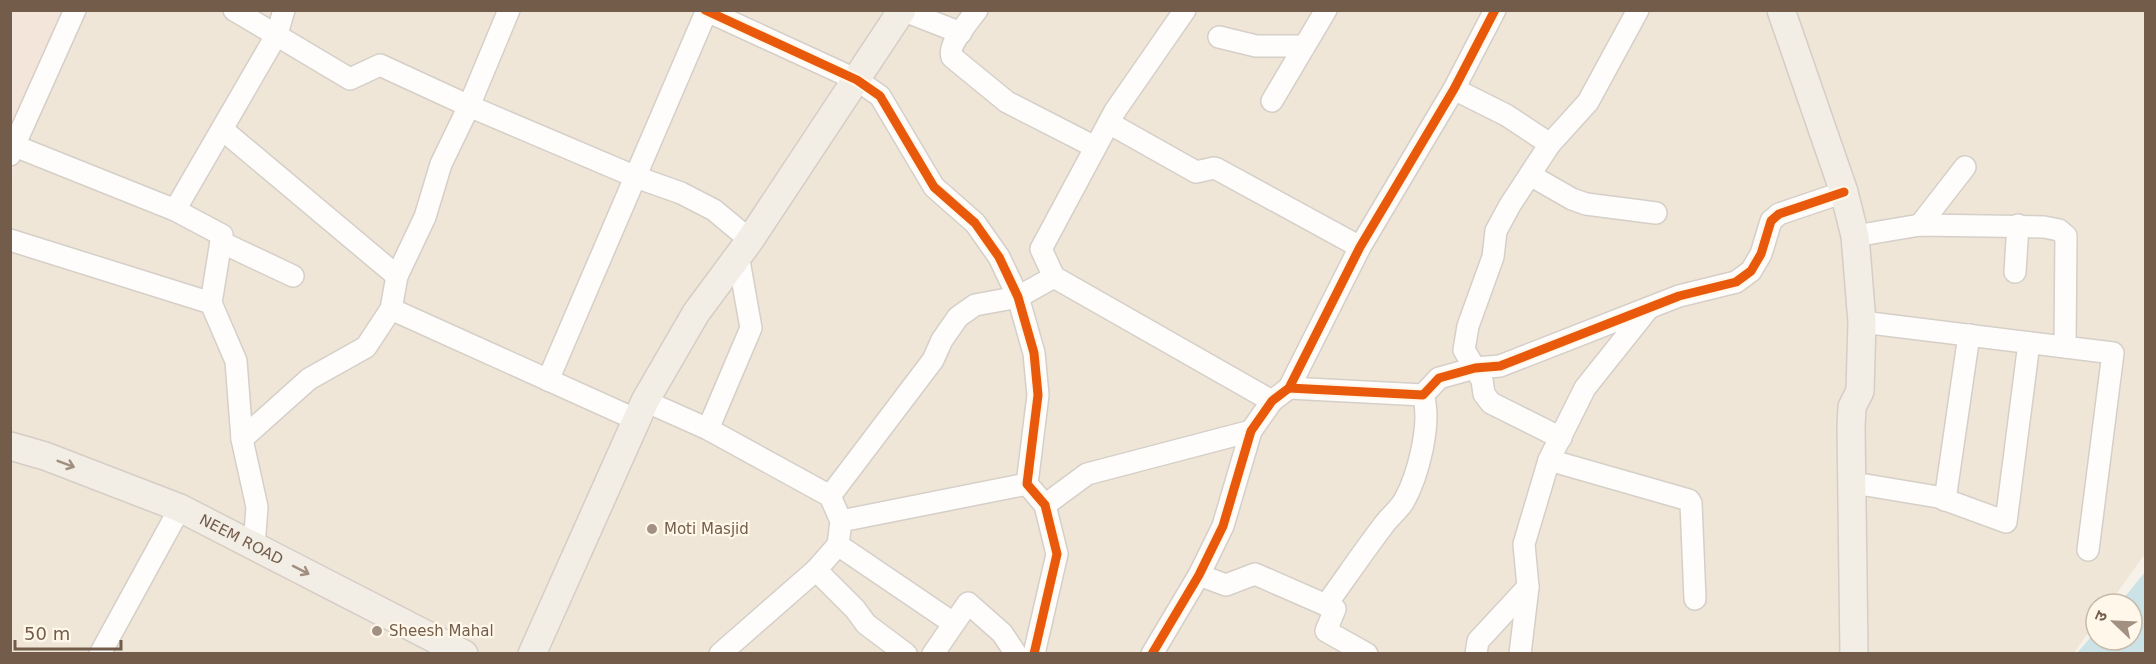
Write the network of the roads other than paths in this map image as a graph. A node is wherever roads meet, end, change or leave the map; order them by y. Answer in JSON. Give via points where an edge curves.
{"nodes":[{"id":1,"x":75,"y":10,"type":"edge"},
{"id":2,"x":234,"y":10,"type":"edge"},
{"id":3,"x":284,"y":10,"type":"edge"},
{"id":4,"x":509,"y":10,"type":"edge"},
{"id":5,"x":902,"y":10,"type":"edge"},
{"id":6,"x":977,"y":10,"type":"edge"},
{"id":7,"x":1185,"y":10,"type":"edge"},
{"id":8,"x":1326,"y":10,"type":"edge"},
{"id":9,"x":1495,"y":10,"type":"edge"},
{"id":10,"x":1638,"y":10,"type":"edge"},
{"id":11,"x":1781,"y":10,"type":"edge"},
{"id":12,"x":706,"y":11,"type":"edge"},
{"id":13,"x":961,"y":33,"type":"junction"},
{"id":14,"x":277,"y":34,"type":"junction"},
{"id":15,"x":1219,"y":37,"type":"dead end"},
{"id":16,"x":1304,"y":46,"type":"junction"},
{"id":17,"x":857,"y":80,"type":"junction"},
{"id":18,"x":1454,"y":88,"type":"junction"},
{"id":19,"x":1272,"y":100,"type":"dead end"},
{"id":20,"x":469,"y":106,"type":"junction"},
{"id":21,"x":1109,"y":123,"type":"junction"},
{"id":22,"x":223,"y":130,"type":"junction"},
{"id":23,"x":1550,"y":144,"type":"junction"},
{"id":24,"x":1095,"y":147,"type":"junction"},
{"id":25,"x":13,"y":151,"type":"edge"},
{"id":26,"x":1965,"y":167,"type":"dead end"},
{"id":27,"x":1530,"y":175,"type":"junction"},
{"id":28,"x":636,"y":177,"type":"junction"},
{"id":29,"x":1844,"y":192,"type":"junction"},
{"id":30,"x":175,"y":210,"type":"junction"},
{"id":31,"x":1656,"y":213,"type":"dead end"},
{"id":32,"x":1920,"y":225,"type":"junction"},
{"id":33,"x":2018,"y":225,"type":"junction"},
{"id":34,"x":1856,"y":236,"type":"junction"},
{"id":35,"x":10,"y":240,"type":"edge"},
{"id":36,"x":221,"y":242,"type":"junction"},
{"id":37,"x":1360,"y":247,"type":"junction"},
{"id":38,"x":744,"y":248,"type":"junction"},
{"id":39,"x":2015,"y":272,"type":"dead end"},
{"id":40,"x":293,"y":276,"type":"dead end"},
{"id":41,"x":397,"y":276,"type":"junction"},
{"id":42,"x":1054,"y":277,"type":"junction"},
{"id":43,"x":1018,"y":297,"type":"junction"},
{"id":44,"x":211,"y":303,"type":"junction"},
{"id":45,"x":391,"y":309,"type":"junction"},
{"id":46,"x":1648,"y":309,"type":"junction"},
{"id":47,"x":1862,"y":322,"type":"junction"},
{"id":48,"x":1969,"y":335,"type":"junction"},
{"id":49,"x":2029,"y":343,"type":"junction"},
{"id":50,"x":2065,"y":348,"type":"junction"},
{"id":51,"x":1474,"y":368,"type":"junction"},
{"id":52,"x":548,"y":380,"type":"junction"},
{"id":53,"x":1289,"y":388,"type":"junction"},
{"id":54,"x":1423,"y":395,"type":"junction"},
{"id":55,"x":1272,"y":401,"type":"junction"},
{"id":56,"x":641,"y":411,"type":"junction"},
{"id":57,"x":708,"y":429,"type":"junction"},
{"id":58,"x":1251,"y":431,"type":"junction"},
{"id":59,"x":1561,"y":438,"type":"junction"},
{"id":60,"x":242,"y":439,"type":"junction"},
{"id":61,"x":10,"y":446,"type":"edge"},
{"id":62,"x":1549,"y":460,"type":"junction"},
{"id":63,"x":1027,"y":484,"type":"junction"},
{"id":64,"x":1859,"y":486,"type":"junction"},
{"id":65,"x":830,"y":496,"type":"junction"},
{"id":66,"x":1946,"y":500,"type":"junction"},
{"id":67,"x":1045,"y":505,"type":"junction"},
{"id":68,"x":180,"y":508,"type":"junction"},
{"id":69,"x":841,"y":521,"type":"junction"},
{"id":70,"x":254,"y":546,"type":"junction"},
{"id":71,"x":838,"y":546,"type":"junction"},
{"id":72,"x":2088,"y":550,"type":"dead end"},
{"id":73,"x":816,"y":570,"type":"junction"},
{"id":74,"x":1199,"y":575,"type":"junction"},
{"id":75,"x":1528,"y":587,"type":"junction"},
{"id":76,"x":1695,"y":599,"type":"dead end"},
{"id":77,"x":1326,"y":605,"type":"junction"},
{"id":78,"x":953,"y":624,"type":"junction"},
{"id":79,"x":100,"y":654,"type":"edge"},
{"id":80,"x":464,"y":654,"type":"edge"},
{"id":81,"x":532,"y":654,"type":"edge"},
{"id":82,"x":720,"y":654,"type":"edge"},
{"id":83,"x":906,"y":654,"type":"edge"},
{"id":84,"x":933,"y":654,"type":"edge"},
{"id":85,"x":1016,"y":654,"type":"edge"},
{"id":86,"x":1034,"y":654,"type":"edge"},
{"id":87,"x":1152,"y":654,"type":"edge"},
{"id":88,"x":1367,"y":654,"type":"edge"},
{"id":89,"x":1476,"y":654,"type":"edge"},
{"id":90,"x":1520,"y":654,"type":"edge"},
{"id":91,"x":1854,"y":654,"type":"edge"},
{"id":92,"x":1871,"y":654,"type":"edge"}],
"edges":[{"from":1,"to":25,"type":"street"},
{"from":2,"to":14,"type":"street"},
{"from":3,"to":14,"type":"street"},
{"from":4,"to":20,"type":"street"},
{"from":5,"to":13,"type":"street"},
{"from":5,"to":17,"type":"main road"},
{"from":6,"to":13,"type":"street"},
{"from":7,"to":21,"type":"street"},
{"from":8,"to":16,"type":"street"},
{"from":9,"to":18,"type":"street"},
{"from":10,"to":23,"type":"street","via":[[1588,102]]},
{"from":11,"to":29,"type":"main road"},
{"from":12,"to":17,"type":"street"},
{"from":12,"to":28,"type":"street"},
{"from":13,"to":24,"type":"street","via":[[952,45],[952,57],[1007,102]]},
{"from":14,"to":20,"type":"street","via":[[350,79],[380,65]]},
{"from":14,"to":22,"type":"street"},
{"from":15,"to":16,"type":"street","via":[[1256,46]]},
{"from":16,"to":19,"type":"street"},
{"from":17,"to":38,"type":"main road"},
{"from":17,"to":43,"type":"street","via":[[880,96],[934,187],[975,223],[999,257]]},
{"from":18,"to":23,"type":"street"},
{"from":18,"to":37,"type":"street"},
{"from":20,"to":28,"type":"street"},
{"from":20,"to":41,"type":"street","via":[[441,164],[425,217]]},
{"from":21,"to":24,"type":"street"},
{"from":21,"to":37,"type":"street","via":[[1196,172],[1217,169]]},
{"from":22,"to":30,"type":"street"},
{"from":22,"to":41,"type":"street"},
{"from":23,"to":27,"type":"street"},
{"from":24,"to":42,"type":"street","via":[[1041,249]]},
{"from":25,"to":30,"type":"street"},
{"from":26,"to":32,"type":"street"},
{"from":27,"to":31,"type":"street","via":[[1586,204]]},
{"from":27,"to":51,"type":"street","via":[[1496,231],[1493,257],[1468,326],[1464,350]]},
{"from":28,"to":38,"type":"street","via":[[714,210]]},
{"from":28,"to":52,"type":"street"},
{"from":29,"to":34,"type":"main road"},
{"from":29,"to":46,"type":"street","via":[[1779,214],[1771,221],[1751,271],[1736,282],[1679,296]]},
{"from":30,"to":36,"type":"street","via":[[222,235]]},
{"from":32,"to":33,"type":"street"},
{"from":32,"to":34,"type":"street"},
{"from":33,"to":39,"type":"street"},
{"from":33,"to":50,"type":"street","via":[[2059,230],[2066,236]]},
{"from":34,"to":47,"type":"main road"},
{"from":35,"to":44,"type":"street"},
{"from":36,"to":40,"type":"street"},
{"from":36,"to":44,"type":"street"},
{"from":37,"to":53,"type":"street"},
{"from":38,"to":56,"type":"main road","via":[[696,313]]},
{"from":38,"to":57,"type":"street","via":[[751,328]]},
{"from":41,"to":45,"type":"street"},
{"from":42,"to":43,"type":"street"},
{"from":42,"to":55,"type":"street"},
{"from":43,"to":63,"type":"street","via":[[1034,353],[1038,395]]},
{"from":43,"to":65,"type":"street","via":[[975,304],[958,317],[933,360]]},
{"from":44,"to":60,"type":"street","via":[[236,362]]},
{"from":45,"to":52,"type":"street"},
{"from":45,"to":60,"type":"street","via":[[366,347],[309,379]]},
{"from":46,"to":51,"type":"street","via":[[1500,366]]},
{"from":46,"to":59,"type":"street","via":[[1585,388]]},
{"from":47,"to":48,"type":"street"},
{"from":47,"to":64,"type":"main road","via":[[1860,391],[1866,404]]},
{"from":48,"to":49,"type":"street"},
{"from":48,"to":66,"type":"street"},
{"from":49,"to":50,"type":"street"},
{"from":49,"to":66,"type":"street","via":[[2006,522]]},
{"from":50,"to":72,"type":"street","via":[[2113,353]]},
{"from":51,"to":54,"type":"street","via":[[1439,378]]},
{"from":51,"to":59,"type":"street","via":[[1491,403]]},
{"from":52,"to":56,"type":"street"},
{"from":53,"to":54,"type":"street"},
{"from":53,"to":55,"type":"street"},
{"from":54,"to":77,"type":"street","via":[[1424,441],[1403,503]]},
{"from":55,"to":58,"type":"street"},
{"from":56,"to":57,"type":"street"},
{"from":56,"to":81,"type":"main road"},
{"from":57,"to":65,"type":"street"},
{"from":58,"to":67,"type":"street","via":[[1087,474]]},
{"from":58,"to":74,"type":"street","via":[[1223,526]]},
{"from":59,"to":62,"type":"street"},
{"from":60,"to":70,"type":"street","via":[[257,507]]},
{"from":61,"to":68,"type":"main road","name":"NEEM ROAD","one_way":true},
{"from":62,"to":75,"type":"street","via":[[1524,544]]},
{"from":62,"to":76,"type":"street","via":[[1689,500]]},
{"from":63,"to":67,"type":"street"},
{"from":63,"to":69,"type":"street"},
{"from":64,"to":66,"type":"street"},
{"from":64,"to":91,"type":"main road"},
{"from":64,"to":92,"type":"main road"},
{"from":65,"to":69,"type":"street"},
{"from":67,"to":86,"type":"street","via":[[1057,554]]},
{"from":68,"to":70,"type":"main road","name":"NEEM ROAD"},
{"from":68,"to":79,"type":"street"},
{"from":69,"to":71,"type":"street"},
{"from":70,"to":80,"type":"main road","name":"NEEM ROAD","one_way":true},
{"from":71,"to":73,"type":"street"},
{"from":71,"to":78,"type":"street"},
{"from":73,"to":82,"type":"street"},
{"from":73,"to":83,"type":"street","via":[[866,624]]},
{"from":74,"to":77,"type":"street","via":[[1226,585],[1255,574]]},
{"from":74,"to":87,"type":"street"},
{"from":75,"to":89,"type":"street","via":[[1478,641]]},
{"from":75,"to":90,"type":"street"},
{"from":77,"to":88,"type":"street","via":[[1335,609],[1326,631]]},
{"from":78,"to":84,"type":"street"},
{"from":78,"to":85,"type":"street","via":[[968,603],[1002,633]]}]}
